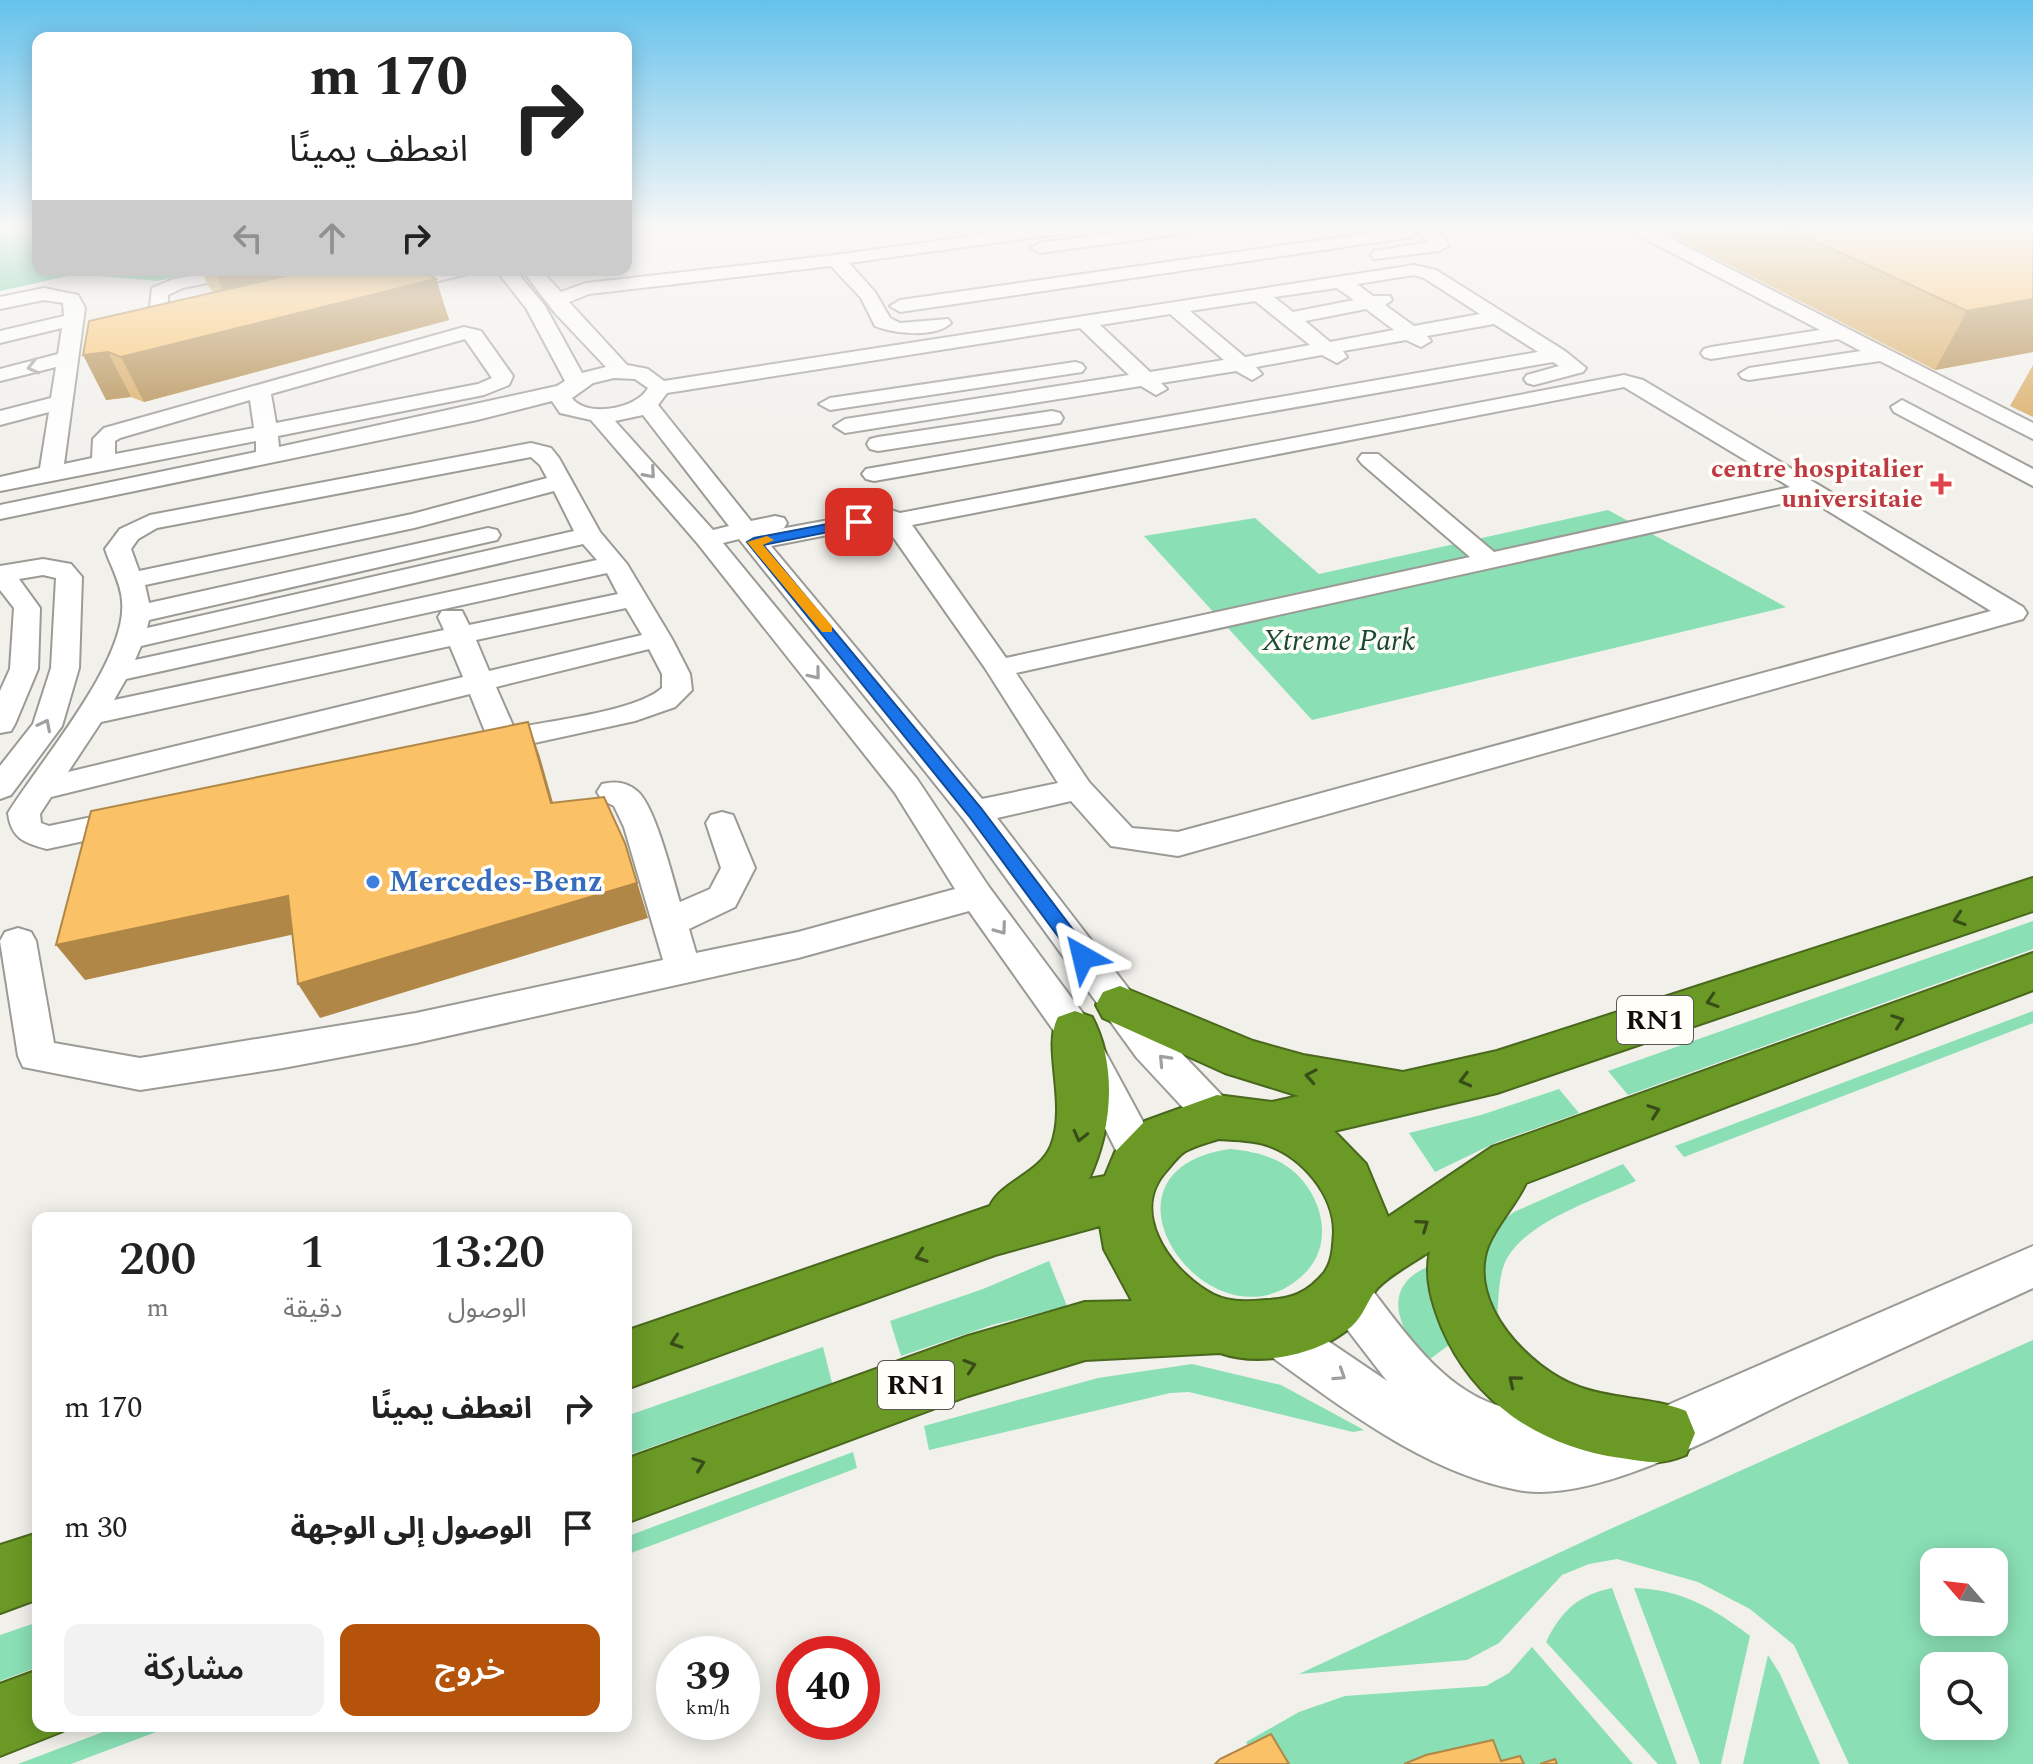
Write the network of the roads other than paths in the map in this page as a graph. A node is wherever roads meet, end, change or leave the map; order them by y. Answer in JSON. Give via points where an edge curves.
{"nodes":[{"id":1,"x":64,"y":310,"type":"edge"},
{"id":2,"x":156,"y":310,"type":"edge"},
{"id":3,"x":537,"y":310,"type":"edge"},
{"id":4,"x":563,"y":310,"type":"edge"},
{"id":5,"x":883,"y":310,"type":"edge"},
{"id":6,"x":1160,"y":310,"type":"edge"},
{"id":7,"x":1178,"y":310,"type":"edge"},
{"id":8,"x":1277,"y":310,"type":"edge"},
{"id":9,"x":1367,"y":310,"type":"edge"},
{"id":10,"x":1380,"y":310,"type":"edge"},
{"id":11,"x":1487,"y":310,"type":"edge"},
{"id":12,"x":1801,"y":310,"type":"edge"},
{"id":13,"x":1498,"y":317,"type":"junction"},
{"id":14,"x":961,"y":319,"type":"dead end"},
{"id":15,"x":0,"y":320,"type":"edge"},
{"id":16,"x":1289,"y":320,"type":"junction"},
{"id":17,"x":1085,"y":322,"type":"junction"},
{"id":18,"x":1193,"y":324,"type":"junction"},
{"id":19,"x":1844,"y":332,"type":"junction"},
{"id":20,"x":1412,"y":333,"type":"junction"},
{"id":21,"x":193,"y":335,"type":"edge"},
{"id":22,"x":1273,"y":335,"type":"dead end"},
{"id":23,"x":1524,"y":335,"type":"junction"},
{"id":24,"x":0,"y":337,"type":"edge"},
{"id":25,"x":1104,"y":339,"type":"junction"},
{"id":26,"x":1246,"y":340,"type":"dead end"},
{"id":27,"x":1489,"y":341,"type":"dead end"},
{"id":28,"x":1218,"y":345,"type":"junction"},
{"id":29,"x":1058,"y":346,"type":"dead end"},
{"id":30,"x":1002,"y":348,"type":"junction"},
{"id":31,"x":1326,"y":348,"type":"junction"},
{"id":32,"x":1439,"y":349,"type":"junction"},
{"id":33,"x":904,"y":350,"type":"junction"},
{"id":34,"x":1187,"y":350,"type":"dead end"},
{"id":35,"x":1711,"y":353,"type":"dead end"},
{"id":36,"x":1885,"y":354,"type":"junction"},
{"id":37,"x":0,"y":355,"type":"edge"},
{"id":38,"x":643,"y":355,"type":"dead end"},
{"id":39,"x":1157,"y":355,"type":"dead end"},
{"id":40,"x":1558,"y":355,"type":"junction"},
{"id":41,"x":1126,"y":360,"type":"junction"},
{"id":42,"x":1344,"y":363,"type":"junction"},
{"id":43,"x":1240,"y":364,"type":"junction"},
{"id":44,"x":669,"y":366,"type":"dead end"},
{"id":45,"x":1458,"y":371,"type":"junction"},
{"id":46,"x":65,"y":372,"type":"junction"},
{"id":47,"x":622,"y":372,"type":"junction"},
{"id":48,"x":886,"y":373,"type":"dead end"},
{"id":49,"x":812,"y":374,"type":"junction"},
{"id":50,"x":1030,"y":374,"type":"junction"},
{"id":51,"x":1749,"y":374,"type":"dead end"},
{"id":52,"x":0,"y":375,"type":"edge"},
{"id":53,"x":1145,"y":378,"type":"junction"},
{"id":54,"x":1261,"y":382,"type":"junction"},
{"id":55,"x":1373,"y":387,"type":"junction"},
{"id":56,"x":932,"y":389,"type":"junction"},
{"id":57,"x":1207,"y":391,"type":"dead end"},
{"id":58,"x":1049,"y":395,"type":"junction"},
{"id":59,"x":0,"y":396,"type":"edge"},
{"id":60,"x":652,"y":396,"type":"junction"},
{"id":61,"x":1493,"y":396,"type":"junction"},
{"id":62,"x":1173,"y":397,"type":"junction"},
{"id":63,"x":578,"y":399,"type":"junction"},
{"id":64,"x":1283,"y":402,"type":"junction"},
{"id":65,"x":1138,"y":403,"type":"dead end"},
{"id":66,"x":830,"y":404,"type":"junction"},
{"id":67,"x":1902,"y":407,"type":"dead end"},
{"id":68,"x":947,"y":411,"type":"junction"},
{"id":69,"x":263,"y":412,"type":"junction"},
{"id":70,"x":1404,"y":414,"type":"junction"},
{"id":71,"x":1068,"y":416,"type":"junction"},
{"id":72,"x":0,"y":418,"type":"edge"},
{"id":73,"x":1189,"y":419,"type":"junction"},
{"id":74,"x":845,"y":426,"type":"junction"},
{"id":75,"x":1313,"y":432,"type":"junction"},
{"id":76,"x":2033,"y":432,"type":"edge"},
{"id":77,"x":963,"y":433,"type":"junction"},
{"id":78,"x":0,"y":441,"type":"edge"},
{"id":79,"x":858,"y":447,"type":"junction"},
{"id":80,"x":1214,"y":451,"type":"junction"},
{"id":81,"x":104,"y":453,"type":"junction"},
{"id":82,"x":269,"y":458,"type":"junction"},
{"id":83,"x":1102,"y":458,"type":"junction"},
{"id":84,"x":1370,"y":459,"type":"dead end"},
{"id":85,"x":0,"y":464,"type":"edge"},
{"id":86,"x":556,"y":472,"type":"junction"},
{"id":87,"x":51,"y":473,"type":"junction"},
{"id":88,"x":388,"y":474,"type":"junction"},
{"id":89,"x":874,"y":474,"type":"junction"},
{"id":90,"x":994,"y":477,"type":"junction"},
{"id":91,"x":2033,"y":479,"type":"edge"},
{"id":92,"x":0,"y":484,"type":"edge"},
{"id":93,"x":1811,"y":490,"type":"junction"},
{"id":94,"x":0,"y":512,"type":"edge"},
{"id":95,"x":889,"y":514,"type":"junction"},
{"id":96,"x":414,"y":521,"type":"junction"},
{"id":97,"x":583,"y":526,"type":"junction"},
{"id":98,"x":0,"y":529,"type":"edge"},
{"id":99,"x":748,"y":536,"type":"junction"},
{"id":100,"x":707,"y":539,"type":"junction"},
{"id":101,"x":431,"y":559,"type":"junction"},
{"id":102,"x":1490,"y":561,"type":"junction"},
{"id":103,"x":614,"y":564,"type":"junction"},
{"id":104,"x":0,"y":577,"type":"edge"},
{"id":105,"x":128,"y":581,"type":"junction"},
{"id":106,"x":635,"y":598,"type":"junction"},
{"id":107,"x":446,"y":603,"type":"junction"},
{"id":108,"x":132,"y":628,"type":"junction"},
{"id":109,"x":460,"y":637,"type":"junction"},
{"id":110,"x":658,"y":639,"type":"junction"},
{"id":111,"x":999,"y":668,"type":"junction"},
{"id":112,"x":115,"y":673,"type":"junction"},
{"id":113,"x":480,"y":684,"type":"junction"},
{"id":114,"x":88,"y":715,"type":"junction"},
{"id":115,"x":0,"y":724,"type":"edge"},
{"id":116,"x":503,"y":738,"type":"junction"},
{"id":117,"x":0,"y":788,"type":"edge"},
{"id":118,"x":40,"y":789,"type":"junction"},
{"id":119,"x":1078,"y":789,"type":"junction"},
{"id":120,"x":613,"y":792,"type":"dead end"},
{"id":121,"x":975,"y":812,"type":"junction"},
{"id":122,"x":722,"y":823,"type":"dead end"},
{"id":123,"x":2033,"y":894,"type":"edge"},
{"id":124,"x":977,"y":896,"type":"junction"},
{"id":125,"x":667,"y":914,"type":"junction"},
{"id":126,"x":18,"y":941,"type":"dead end"},
{"id":127,"x":683,"y":968,"type":"junction"},
{"id":128,"x":2033,"y":971,"type":"edge"},
{"id":129,"x":1120,"y":1005,"type":"junction"},
{"id":130,"x":1075,"y":1031,"type":"junction"},
{"id":131,"x":1415,"y":1093,"type":"junction"},
{"id":132,"x":1217,"y":1117,"type":"junction"},
{"id":133,"x":1272,"y":1124,"type":"junction"},
{"id":134,"x":1511,"y":1164,"type":"junction"},
{"id":135,"x":1133,"y":1178,"type":"junction"},
{"id":136,"x":995,"y":1230,"type":"junction"},
{"id":137,"x":2033,"y":1266,"type":"edge"},
{"id":138,"x":1352,"y":1281,"type":"junction"},
{"id":139,"x":1216,"y":1326,"type":"junction"},
{"id":140,"x":1275,"y":1332,"type":"junction"},
{"id":141,"x":632,"y":1358,"type":"edge"},
{"id":142,"x":1642,"y":1442,"type":"junction"},
{"id":143,"x":632,"y":1489,"type":"edge"},
{"id":144,"x":32,"y":1568,"type":"edge"},
{"id":145,"x":0,"y":1579,"type":"edge"},
{"id":146,"x":32,"y":1708,"type":"edge"},
{"id":147,"x":0,"y":1720,"type":"edge"}],
"edges":[{"from":1,"to":46,"type":"street"},
{"from":2,"to":21,"type":"street","via":[[157,336]]},
{"from":3,"to":63,"type":"street"},
{"from":4,"to":47,"type":"street"},
{"from":5,"to":14,"type":"street","via":[[882,322],[898,329]]},
{"from":6,"to":17,"type":"street"},
{"from":7,"to":18,"type":"street"},
{"from":8,"to":16,"type":"street"},
{"from":9,"to":16,"type":"street"},
{"from":10,"to":20,"type":"street"},
{"from":11,"to":13,"type":"street"},
{"from":12,"to":19,"type":"street"},
{"from":13,"to":20,"type":"street"},
{"from":13,"to":23,"type":"street"},
{"from":15,"to":46,"type":"street"},
{"from":16,"to":18,"type":"street"},
{"from":16,"to":22,"type":"street"},
{"from":16,"to":31,"type":"street"},
{"from":17,"to":25,"type":"street"},
{"from":17,"to":30,"type":"street"},
{"from":18,"to":25,"type":"street"},
{"from":18,"to":28,"type":"street"},
{"from":19,"to":35,"type":"street"},
{"from":19,"to":36,"type":"street"},
{"from":20,"to":31,"type":"street"},
{"from":20,"to":32,"type":"street"},
{"from":23,"to":27,"type":"street"},
{"from":23,"to":40,"type":"street"},
{"from":24,"to":46,"type":"street"},
{"from":25,"to":29,"type":"street"},
{"from":25,"to":41,"type":"street"},
{"from":26,"to":28,"type":"street"},
{"from":28,"to":34,"type":"street"},
{"from":28,"to":43,"type":"street"},
{"from":30,"to":33,"type":"street"},
{"from":30,"to":50,"type":"street"},
{"from":31,"to":42,"type":"street"},
{"from":31,"to":43,"type":"street"},
{"from":32,"to":42,"type":"street"},
{"from":32,"to":45,"type":"street"},
{"from":33,"to":49,"type":"street"},
{"from":33,"to":56,"type":"street"},
{"from":36,"to":51,"type":"street"},
{"from":36,"to":76,"type":"street"},
{"from":37,"to":46,"type":"street"},
{"from":38,"to":44,"type":"street"},
{"from":39,"to":41,"type":"street"},
{"from":40,"to":45,"type":"street"},
{"from":40,"to":61,"type":"street","via":[[1576,368]]},
{"from":41,"to":50,"type":"street"},
{"from":41,"to":53,"type":"street"},
{"from":42,"to":55,"type":"street"},
{"from":43,"to":53,"type":"street"},
{"from":43,"to":54,"type":"street"},
{"from":45,"to":55,"type":"street"},
{"from":45,"to":61,"type":"street"},
{"from":46,"to":52,"type":"street","one_way":true},
{"from":46,"to":59,"type":"street"},
{"from":46,"to":72,"type":"street"},
{"from":46,"to":78,"type":"street"},
{"from":46,"to":85,"type":"street"},
{"from":46,"to":87,"type":"street"},
{"from":47,"to":60,"type":"street","via":[[648,376]]},
{"from":47,"to":63,"type":"street","via":[[598,374]]},
{"from":48,"to":49,"type":"street"},
{"from":49,"to":60,"type":"street"},
{"from":49,"to":66,"type":"street"},
{"from":50,"to":56,"type":"street"},
{"from":50,"to":58,"type":"street"},
{"from":53,"to":58,"type":"street"},
{"from":53,"to":62,"type":"street"},
{"from":54,"to":57,"type":"street"},
{"from":54,"to":64,"type":"street"},
{"from":55,"to":64,"type":"street"},
{"from":55,"to":70,"type":"street"},
{"from":56,"to":66,"type":"street"},
{"from":56,"to":68,"type":"street"},
{"from":58,"to":68,"type":"street"},
{"from":58,"to":71,"type":"street"},
{"from":60,"to":63,"type":"street","via":[[624,412]]},
{"from":60,"to":99,"type":"street"},
{"from":61,"to":70,"type":"street"},
{"from":61,"to":93,"type":"street","via":[[1636,384]]},
{"from":62,"to":65,"type":"street"},
{"from":62,"to":73,"type":"street"},
{"from":63,"to":82,"type":"street","via":[[477,413]]},
{"from":63,"to":88,"type":"street"},
{"from":63,"to":100,"type":"street","one_way":true},
{"from":64,"to":73,"type":"street"},
{"from":64,"to":75,"type":"street"},
{"from":66,"to":74,"type":"street"},
{"from":67,"to":91,"type":"street"},
{"from":68,"to":74,"type":"street"},
{"from":68,"to":77,"type":"street"},
{"from":69,"to":69,"type":"street","via":[[292,383],[464,333],[474,335],[490,357]]},
{"from":69,"to":81,"type":"street"},
{"from":69,"to":81,"type":"street","via":[[112,433],[106,436]]},
{"from":69,"to":82,"type":"street"},
{"from":70,"to":75,"type":"street"},
{"from":71,"to":77,"type":"street"},
{"from":71,"to":83,"type":"street"},
{"from":73,"to":80,"type":"street"},
{"from":73,"to":83,"type":"street"},
{"from":74,"to":79,"type":"street"},
{"from":75,"to":80,"type":"street"},
{"from":77,"to":79,"type":"street"},
{"from":77,"to":90,"type":"street"},
{"from":79,"to":89,"type":"street"},
{"from":80,"to":83,"type":"street"},
{"from":81,"to":87,"type":"street"},
{"from":82,"to":94,"type":"street"},
{"from":83,"to":90,"type":"street"},
{"from":83,"to":90,"type":"street"},
{"from":84,"to":102,"type":"street"},
{"from":86,"to":88,"type":"street","via":[[543,453],[517,451]]},
{"from":86,"to":96,"type":"street"},
{"from":86,"to":97,"type":"street"},
{"from":87,"to":92,"type":"street"},
{"from":88,"to":96,"type":"street"},
{"from":88,"to":98,"type":"street"},
{"from":88,"to":105,"type":"street","via":[[150,522],[129,534],[118,549]]},
{"from":89,"to":90,"type":"street"},
{"from":89,"to":95,"type":"street"},
{"from":90,"to":95,"type":"street"},
{"from":93,"to":102,"type":"street"},
{"from":93,"to":119,"type":"street","via":[[2013,613],[1178,844],[1123,838]]},
{"from":95,"to":99,"type":"street"},
{"from":95,"to":111,"type":"street"},
{"from":96,"to":101,"type":"street"},
{"from":96,"to":105,"type":"street"},
{"from":97,"to":101,"type":"street"},
{"from":97,"to":103,"type":"street"},
{"from":99,"to":100,"type":"street"},
{"from":99,"to":121,"type":"street"},
{"from":100,"to":124,"type":"street","one_way":true,"via":[[906,786]]},
{"from":101,"to":107,"type":"street"},
{"from":101,"to":108,"type":"street"},
{"from":102,"to":111,"type":"street"},
{"from":103,"to":106,"type":"street"},
{"from":103,"to":107,"type":"street"},
{"from":104,"to":115,"type":"street","via":[[27,608],[24,669]]},
{"from":117,"to":104,"type":"street","one_way":true,"via":[[47,726],[65,668],[69,577],[62,569],[43,567]]},
{"from":105,"to":108,"type":"street","via":[[137,604]]},
{"from":106,"to":109,"type":"street"},
{"from":106,"to":110,"type":"street"},
{"from":107,"to":109,"type":"street"},
{"from":107,"to":112,"type":"street"},
{"from":108,"to":112,"type":"street"},
{"from":109,"to":113,"type":"street"},
{"from":109,"to":114,"type":"street"},
{"from":110,"to":113,"type":"street"},
{"from":110,"to":116,"type":"street","via":[[676,674],[677,690],[665,701],[635,712]]},
{"from":111,"to":119,"type":"street"},
{"from":112,"to":114,"type":"street"},
{"from":113,"to":116,"type":"street"},
{"from":113,"to":118,"type":"street"},
{"from":114,"to":118,"type":"street"},
{"from":116,"to":118,"type":"street","via":[[47,838],[26,829],[24,813]]},
{"from":119,"to":121,"type":"street"},
{"from":120,"to":125,"type":"street","via":[[627,799],[640,827]]},
{"from":121,"to":129,"type":"street"},
{"from":122,"to":125,"type":"street","via":[[738,868],[723,898],[688,916]]},
{"from":123,"to":131,"type":"highway","number":"RN1","one_way":true,"via":[[1497,1072]]},
{"from":124,"to":127,"type":"street","via":[[798,945]]},
{"from":124,"to":130,"type":"street","one_way":true},
{"from":125,"to":127,"type":"street"},
{"from":126,"to":127,"type":"street","via":[[37,1056],[140,1074],[416,1028]]},
{"from":134,"to":128,"type":"highway","number":"RN1","one_way":true},
{"from":131,"to":129,"type":"highway","one_way":true,"via":[[1303,1076],[1243,1059]]},
{"from":132,"to":129,"type":"street","one_way":true,"via":[[1151,1047]]},
{"from":130,"to":135,"type":"street"},
{"from":130,"to":136,"type":"highway","one_way":true,"via":[[1084,1118],[1074,1157],[1055,1183]]},
{"from":131,"to":133,"type":"highway","number":"RN1"},
{"from":132,"to":133,"type":"highway","number":"RN1"},
{"from":132,"to":135,"type":"highway","number":"RN1","via":[[1156,1141]]},
{"from":133,"to":138,"type":"highway","number":"RN1","via":[[1327,1157],[1346,1181],[1364,1240]]},
{"from":138,"to":134,"type":"highway","number":"RN1","one_way":true},
{"from":142,"to":134,"type":"highway","one_way":true,"via":[[1539,1399],[1493,1363],[1471,1328],[1457,1279],[1459,1247]]},
{"from":135,"to":136,"type":"highway","via":[[1082,1204]]},
{"from":135,"to":139,"type":"highway","number":"RN1","via":[[1124,1228],[1134,1259],[1182,1311]]},
{"from":136,"to":141,"type":"highway","one_way":true},
{"from":137,"to":142,"type":"street"},
{"from":138,"to":140,"type":"highway","number":"RN1","via":[[1327,1311]]},
{"from":138,"to":142,"type":"street","via":[[1435,1398],[1458,1413],[1497,1430]]},
{"from":139,"to":140,"type":"highway","number":"RN1","via":[[1245,1333]]},
{"from":143,"to":139,"type":"highway","number":"RN1","one_way":true,"via":[[968,1366],[1085,1331]]},
{"from":140,"to":142,"type":"street","one_way":true,"via":[[1420,1427],[1483,1457],[1523,1468],[1556,1468]]},
{"from":144,"to":145,"type":"highway"},
{"from":146,"to":147,"type":"highway"}]}
